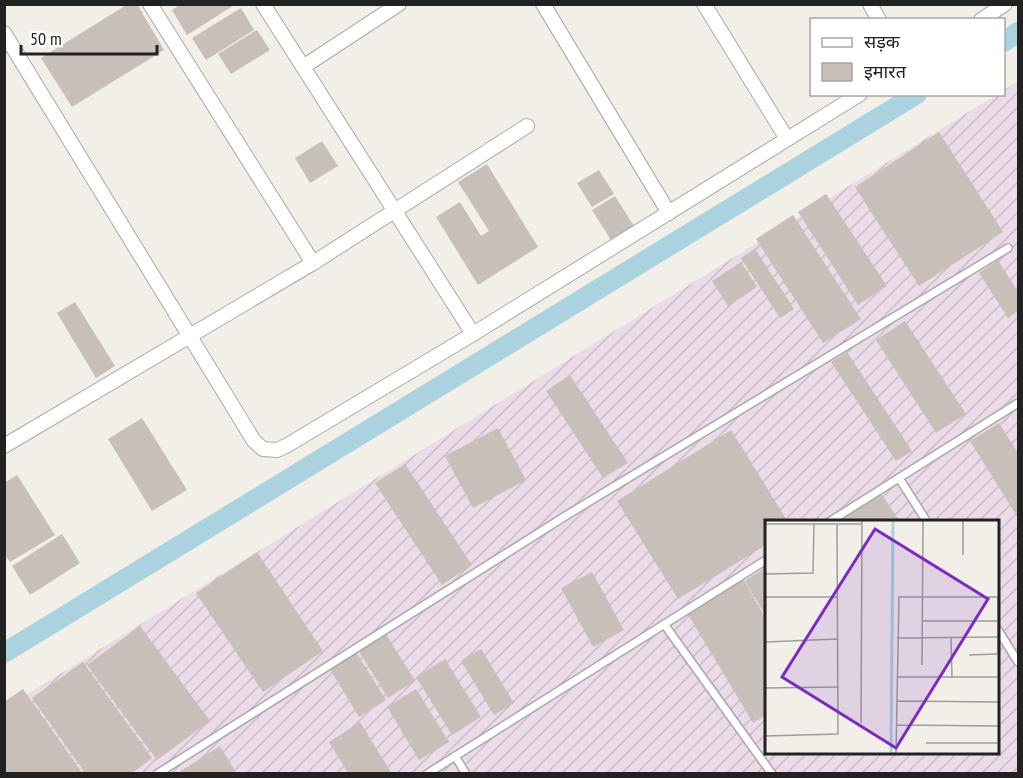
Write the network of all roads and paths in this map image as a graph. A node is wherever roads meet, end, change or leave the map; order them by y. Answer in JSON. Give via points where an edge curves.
{"nodes":[{"id":1,"x":150,"y":4,"type":"edge"},
{"id":2,"x":263,"y":4,"type":"edge"},
{"id":3,"x":399,"y":4,"type":"edge"},
{"id":4,"x":543,"y":4,"type":"edge"},
{"id":5,"x":704,"y":4,"type":"edge"},
{"id":6,"x":870,"y":4,"type":"edge"},
{"id":7,"x":1005,"y":4,"type":"edge"},
{"id":8,"x":878,"y":18,"type":"edge"},
{"id":9,"x":984,"y":18,"type":"edge"},
{"id":10,"x":4,"y":33,"type":"edge"},
{"id":11,"x":303,"y":68,"type":"junction"},
{"id":12,"x":857,"y":96,"type":"edge"},
{"id":13,"x":527,"y":126,"type":"dead end"},
{"id":14,"x":787,"y":140,"type":"junction"},
{"id":15,"x":394,"y":211,"type":"junction"},
{"id":16,"x":669,"y":213,"type":"junction"},
{"id":17,"x":1008,"y":248,"type":"dead end"},
{"id":18,"x":314,"y":263,"type":"junction"},
{"id":19,"x":473,"y":334,"type":"junction"},
{"id":20,"x":189,"y":336,"type":"junction"},
{"id":21,"x":1018,"y":403,"type":"edge"},
{"id":22,"x":4,"y":446,"type":"edge"},
{"id":23,"x":898,"y":478,"type":"junction"},
{"id":24,"x":832,"y":520,"type":"edge"},
{"id":25,"x":926,"y":520,"type":"edge"},
{"id":26,"x":765,"y":561,"type":"edge"},
{"id":27,"x":664,"y":624,"type":"junction"},
{"id":28,"x":999,"y":632,"type":"edge"},
{"id":29,"x":1018,"y":662,"type":"edge"},
{"id":30,"x":455,"y":756,"type":"junction"},
{"id":31,"x":157,"y":774,"type":"edge"},
{"id":32,"x":427,"y":774,"type":"edge"},
{"id":33,"x":466,"y":774,"type":"edge"},
{"id":34,"x":772,"y":774,"type":"edge"}],
"edges":[{"from":1,"to":18,"type":"street"},
{"from":2,"to":11,"type":"street"},
{"from":3,"to":11,"type":"street"},
{"from":4,"to":16,"type":"street"},
{"from":5,"to":14,"type":"street"},
{"from":6,"to":8,"type":"street"},
{"from":7,"to":9,"type":"street"},
{"from":10,"to":20,"type":"street"},
{"from":11,"to":15,"type":"street"},
{"from":12,"to":14,"type":"street"},
{"from":13,"to":15,"type":"street"},
{"from":14,"to":16,"type":"street"},
{"from":15,"to":18,"type":"street"},
{"from":15,"to":19,"type":"street"},
{"from":16,"to":19,"type":"street"},
{"from":17,"to":31,"type":"lane","via":[[567,515]]},
{"from":18,"to":20,"type":"street"},
{"from":19,"to":20,"type":"street","via":[[277,450],[263,449],[254,441]]},
{"from":20,"to":22,"type":"street"},
{"from":21,"to":23,"type":"lane"},
{"from":23,"to":24,"type":"lane"},
{"from":23,"to":25,"type":"lane"},
{"from":26,"to":27,"type":"lane"},
{"from":27,"to":30,"type":"lane"},
{"from":27,"to":34,"type":"lane"},
{"from":28,"to":29,"type":"lane"},
{"from":30,"to":32,"type":"lane"},
{"from":30,"to":33,"type":"lane"}]}
